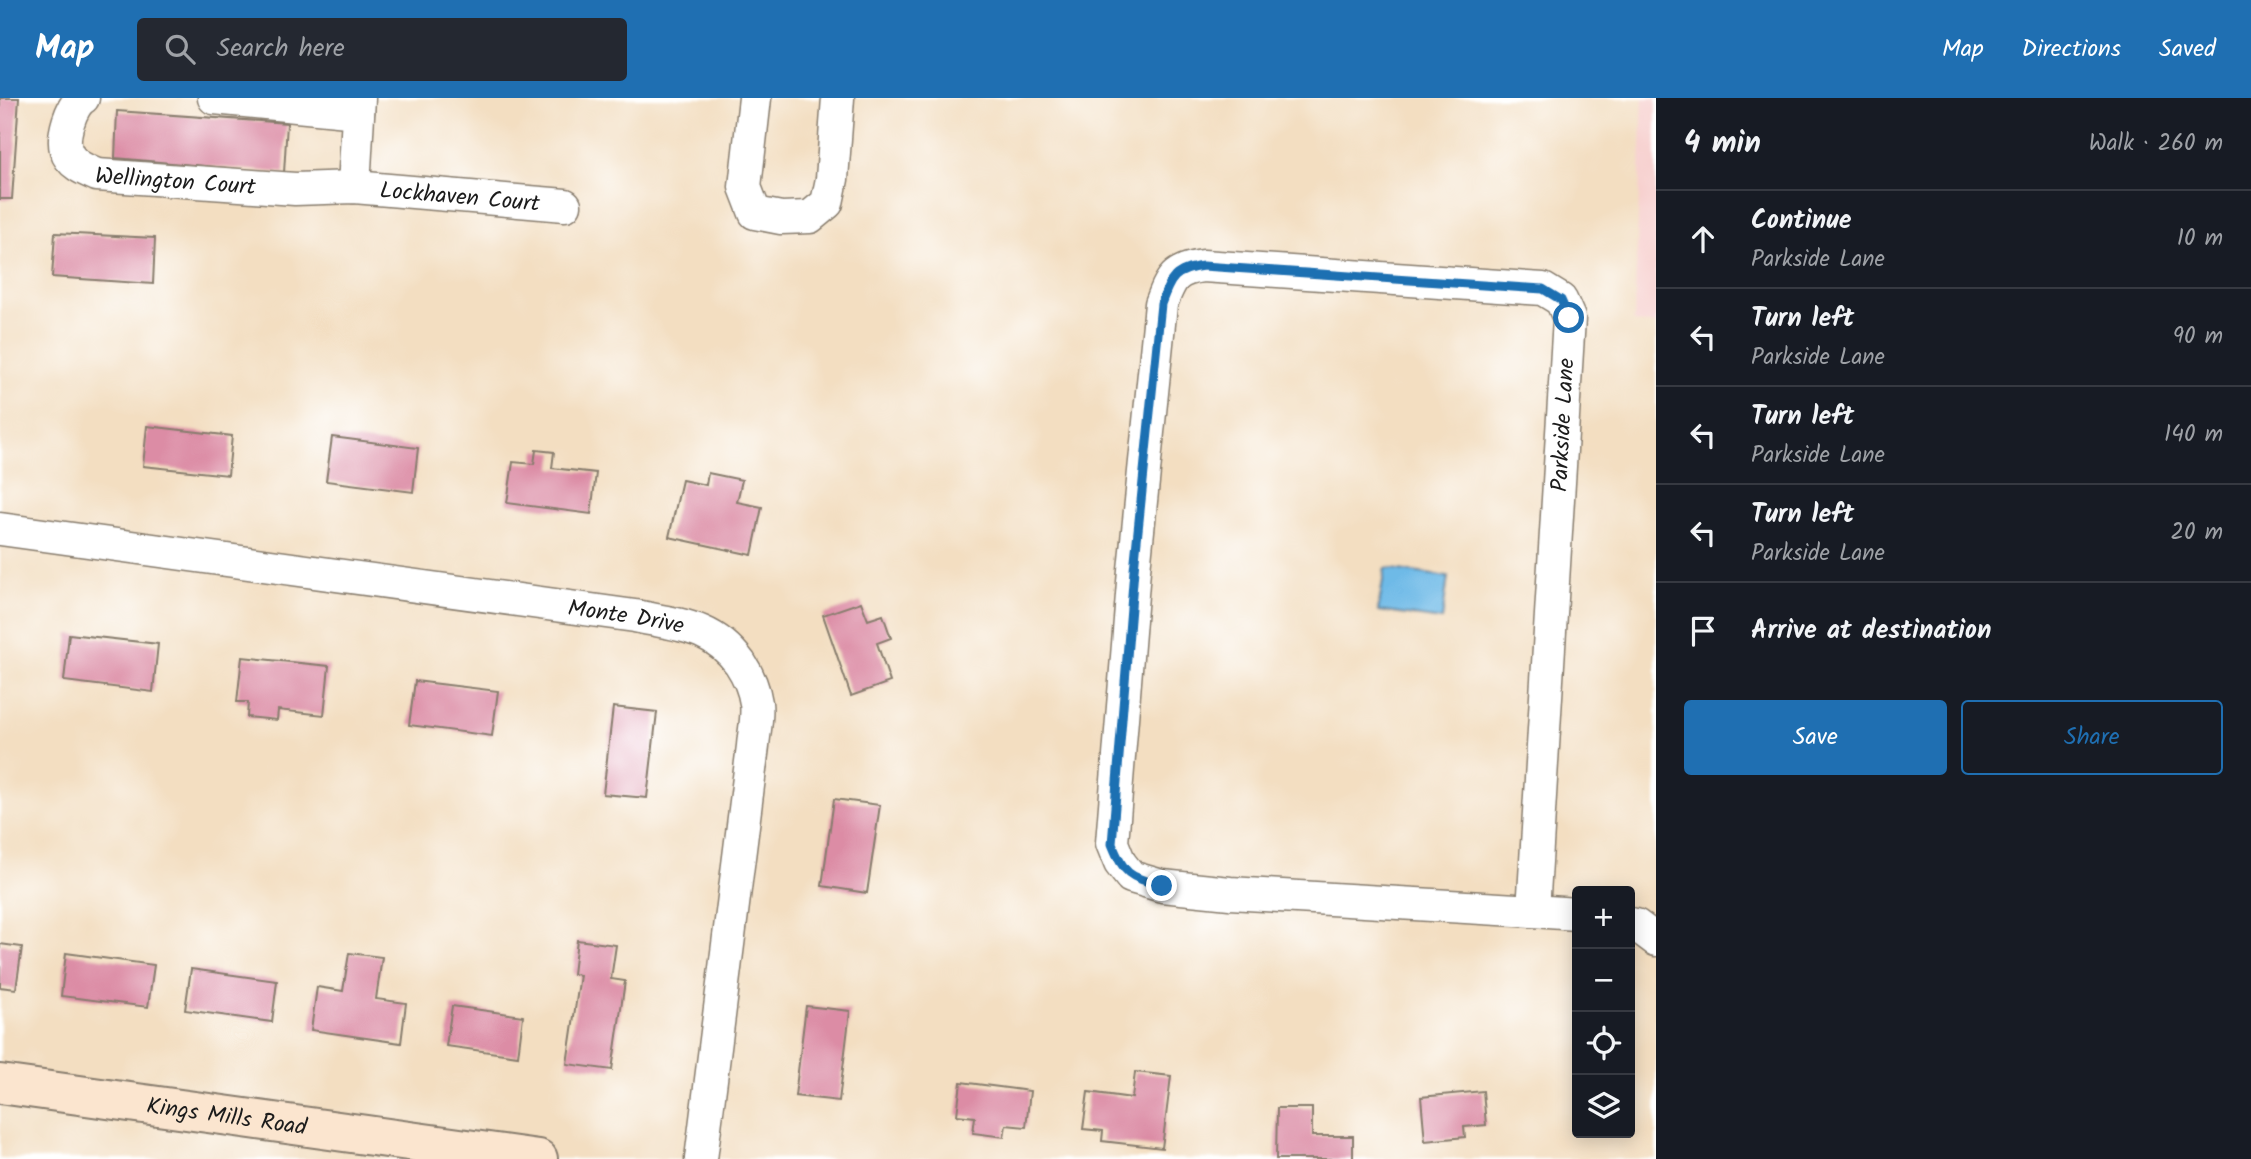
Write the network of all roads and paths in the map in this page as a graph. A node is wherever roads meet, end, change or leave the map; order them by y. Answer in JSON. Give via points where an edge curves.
{"nodes":[{"id":1,"x":83,"y":98,"type":"edge"},
{"id":2,"x":214,"y":98,"type":"edge"},
{"id":3,"x":755,"y":98,"type":"edge"},
{"id":4,"x":838,"y":98,"type":"edge"},
{"id":5,"x":358,"y":105,"type":"edge"},
{"id":6,"x":354,"y":187,"type":"junction"},
{"id":7,"x":565,"y":205,"type":"dead end"},
{"id":8,"x":0,"y":529,"type":"edge"},
{"id":9,"x":1533,"y":911,"type":"junction"},
{"id":10,"x":1572,"y":914,"type":"edge"},
{"id":11,"x":1635,"y":925,"type":"edge"},
{"id":12,"x":1656,"y":940,"type":"edge"},
{"id":13,"x":0,"y":1084,"type":"edge"},
{"id":14,"x":538,"y":1159,"type":"edge"},
{"id":15,"x":701,"y":1159,"type":"edge"}],
"edges":[{"from":1,"to":6,"type":"street","name":"Wellington Court","via":[[76,102],[67,127],[66,151],[78,167],[97,175],[295,189]]},
{"from":2,"to":5,"type":"street"},
{"from":3,"to":4,"type":"street","via":[[745,187],[755,213],[781,218],[810,217],[827,203]]},
{"from":5,"to":6,"type":"street"},
{"from":6,"to":7,"type":"street","name":"Lockhaven Court"},
{"from":8,"to":15,"type":"street","name":"Monte Drive","via":[[635,617],[685,626],[724,645],[746,672],[757,706]]},
{"from":9,"to":9,"type":"street","name":"Parkside Lane","via":[[1569,318],[1561,300],[1543,289],[1203,266],[1184,269],[1170,280],[1161,304],[1112,844],[1120,863],[1131,877],[1162,886]]},
{"from":9,"to":10,"type":"street","name":"Parkside Lane"},
{"from":11,"to":12,"type":"street"},
{"from":13,"to":14,"type":"street","name":"Kings Mills Road"}]}
